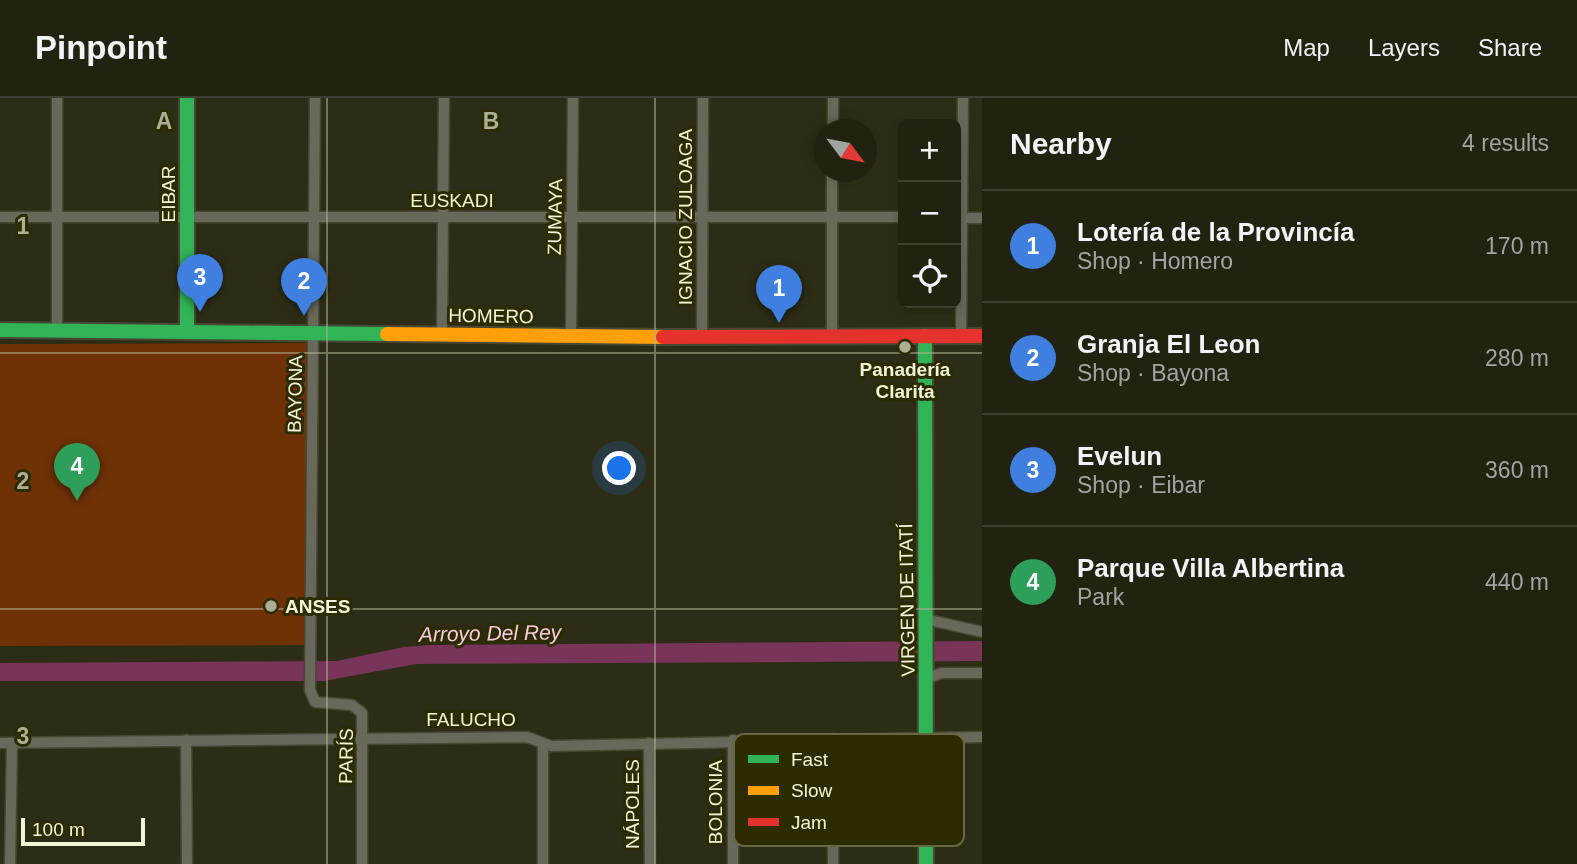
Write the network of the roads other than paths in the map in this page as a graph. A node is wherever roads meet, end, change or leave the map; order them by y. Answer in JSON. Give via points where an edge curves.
{"nodes":[{"id":1,"x":57,"y":98,"type":"edge"},
{"id":2,"x":187,"y":98,"type":"edge"},
{"id":3,"x":315,"y":98,"type":"edge"},
{"id":4,"x":444,"y":98,"type":"edge"},
{"id":5,"x":573,"y":98,"type":"edge"},
{"id":6,"x":703,"y":98,"type":"edge"},
{"id":7,"x":833,"y":98,"type":"edge"},
{"id":8,"x":963,"y":98,"type":"edge"},
{"id":9,"x":833,"y":119,"type":"edge"},
{"id":10,"x":832,"y":182,"type":"edge"},
{"id":11,"x":960,"y":182,"type":"edge"},
{"id":12,"x":832,"y":216,"type":"junction"},
{"id":13,"x":0,"y":217,"type":"edge"},
{"id":14,"x":58,"y":217,"type":"junction"},
{"id":15,"x":187,"y":217,"type":"junction"},
{"id":16,"x":898,"y":217,"type":"edge"},
{"id":17,"x":316,"y":218,"type":"junction"},
{"id":18,"x":443,"y":218,"type":"junction"},
{"id":19,"x":572,"y":218,"type":"junction"},
{"id":20,"x":961,"y":218,"type":"edge"},
{"id":21,"x":982,"y":218,"type":"edge"},
{"id":22,"x":704,"y":219,"type":"junction"},
{"id":23,"x":959,"y":245,"type":"edge"},
{"id":24,"x":0,"y":330,"type":"edge"},
{"id":25,"x":57,"y":331,"type":"junction"},
{"id":26,"x":187,"y":332,"type":"junction"},
{"id":27,"x":313,"y":334,"type":"junction"},
{"id":28,"x":442,"y":335,"type":"junction"},
{"id":29,"x":571,"y":336,"type":"junction"},
{"id":30,"x":832,"y":336,"type":"junction"},
{"id":31,"x":925,"y":336,"type":"junction"},
{"id":32,"x":961,"y":336,"type":"junction"},
{"id":33,"x":982,"y":336,"type":"edge"},
{"id":34,"x":702,"y":337,"type":"junction"},
{"id":35,"x":925,"y":624,"type":"junction"},
{"id":36,"x":982,"y":632,"type":"edge"},
{"id":37,"x":982,"y":673,"type":"edge"},
{"id":38,"x":927,"y":674,"type":"junction"},
{"id":39,"x":310,"y":690,"type":"joint"},
{"id":40,"x":928,"y":734,"type":"edge"},
{"id":41,"x":364,"y":737,"type":"junction"},
{"id":42,"x":964,"y":737,"type":"edge"},
{"id":43,"x":982,"y":737,"type":"edge"},
{"id":44,"x":186,"y":740,"type":"junction"},
{"id":45,"x":733,"y":740,"type":"joint"},
{"id":46,"x":0,"y":743,"type":"edge"},
{"id":47,"x":12,"y":743,"type":"junction"},
{"id":48,"x":649,"y":743,"type":"junction"},
{"id":49,"x":543,"y":744,"type":"junction"},
{"id":50,"x":833,"y":846,"type":"edge"},
{"id":51,"x":926,"y":846,"type":"edge"},
{"id":52,"x":10,"y":864,"type":"edge"},
{"id":53,"x":187,"y":864,"type":"edge"},
{"id":54,"x":362,"y":864,"type":"edge"},
{"id":55,"x":543,"y":864,"type":"edge"},
{"id":56,"x":650,"y":864,"type":"edge"},
{"id":57,"x":733,"y":864,"type":"edge"},
{"id":58,"x":833,"y":864,"type":"edge"},
{"id":59,"x":926,"y":864,"type":"edge"}],
"edges":[{"from":1,"to":14,"type":"street"},
{"from":2,"to":15,"type":"main road","name":"EIBAR"},
{"from":3,"to":17,"type":"street","name":"BAYONA"},
{"from":4,"to":18,"type":"street"},
{"from":5,"to":19,"type":"street","name":"ZUMAYA"},
{"from":6,"to":22,"type":"street","name":"IGNACIO ZULOAGA"},
{"from":7,"to":9,"type":"street"},
{"from":8,"to":11,"type":"street"},
{"from":10,"to":12,"type":"street"},
{"from":12,"to":16,"type":"street","name":"EUSKADI"},
{"from":12,"to":22,"type":"street","name":"EUSKADI"},
{"from":12,"to":30,"type":"street"},
{"from":13,"to":14,"type":"street","name":"EUSKADI"},
{"from":14,"to":15,"type":"street","name":"EUSKADI"},
{"from":14,"to":25,"type":"street"},
{"from":15,"to":17,"type":"street","name":"EUSKADI"},
{"from":15,"to":26,"type":"main road","name":"EIBAR"},
{"from":17,"to":18,"type":"street","name":"EUSKADI"},
{"from":17,"to":27,"type":"street","name":"BAYONA"},
{"from":18,"to":19,"type":"street","name":"EUSKADI"},
{"from":18,"to":28,"type":"street"},
{"from":19,"to":22,"type":"street","name":"EUSKADI"},
{"from":19,"to":29,"type":"street","name":"ZUMAYA"},
{"from":20,"to":21,"type":"street"},
{"from":22,"to":34,"type":"street","name":"IGNACIO ZULOAGA"},
{"from":23,"to":32,"type":"street"},
{"from":24,"to":25,"type":"main road","name":"HOMERO"},
{"from":25,"to":26,"type":"main road","name":"HOMERO"},
{"from":26,"to":27,"type":"main road","name":"HOMERO"},
{"from":27,"to":28,"type":"main road","name":"HOMERO"},
{"from":27,"to":39,"type":"street","name":"BAYONA"},
{"from":28,"to":29,"type":"main road","name":"HOMERO"},
{"from":29,"to":34,"type":"main road","name":"HOMERO"},
{"from":30,"to":31,"type":"main road","name":"HOMERO"},
{"from":30,"to":34,"type":"main road","name":"HOMERO"},
{"from":31,"to":32,"type":"main road","name":"HOMERO"},
{"from":31,"to":35,"type":"main road","name":"VIRGEN DE ITATÍ"},
{"from":32,"to":33,"type":"main road","name":"HOMERO"},
{"from":35,"to":36,"type":"street"},
{"from":35,"to":38,"type":"main road","name":"VIRGEN DE ITATÍ"},
{"from":37,"to":38,"type":"street"},
{"from":38,"to":40,"type":"main road","name":"VIRGEN DE ITATÍ"},
{"from":39,"to":41,"type":"street","name":"PARÍS","via":[[315,702],[358,708],[364,719]]},
{"from":41,"to":44,"type":"street","name":"FALUCHO"},
{"from":41,"to":49,"type":"street","name":"FALUCHO","via":[[527,737]]},
{"from":41,"to":54,"type":"street","name":"PARÍS"},
{"from":42,"to":43,"type":"street","name":"FALUCHO"},
{"from":44,"to":47,"type":"street","name":"FALUCHO"},
{"from":44,"to":53,"type":"street"},
{"from":45,"to":48,"type":"street","name":"FALUCHO"},
{"from":45,"to":57,"type":"street","name":"BOLONIA"},
{"from":46,"to":47,"type":"street","name":"FALUCHO"},
{"from":47,"to":52,"type":"street"},
{"from":48,"to":49,"type":"street","name":"FALUCHO"},
{"from":48,"to":56,"type":"street","name":"NÁPOLES"},
{"from":49,"to":55,"type":"street"},
{"from":50,"to":58,"type":"street"},
{"from":51,"to":59,"type":"main road","name":"VIRGEN DE ITATÍ"}]}
